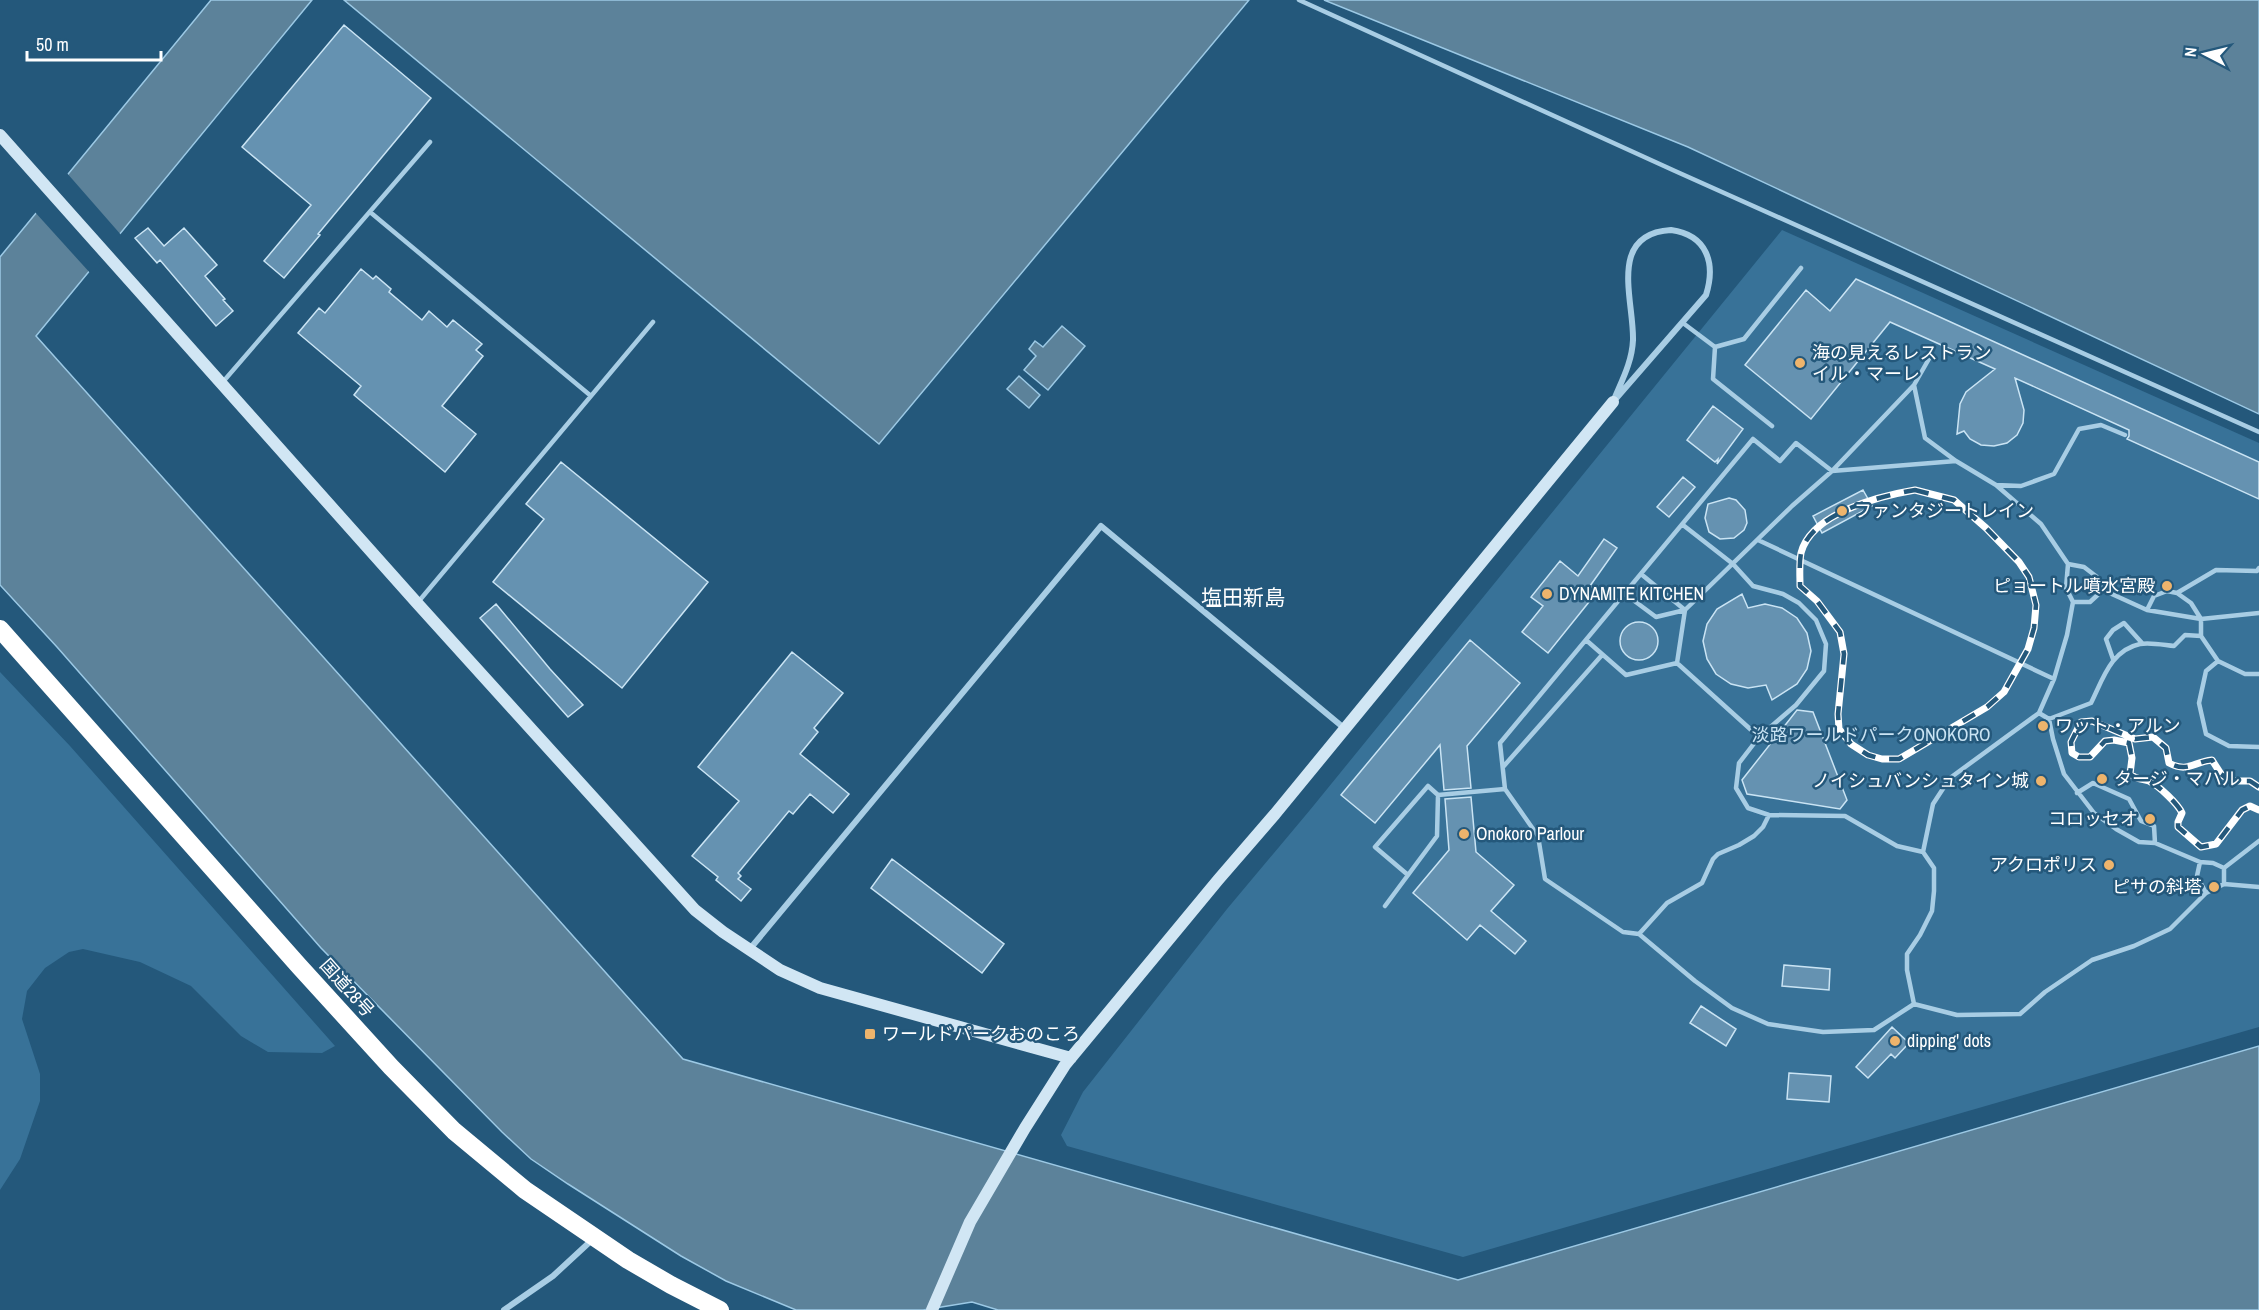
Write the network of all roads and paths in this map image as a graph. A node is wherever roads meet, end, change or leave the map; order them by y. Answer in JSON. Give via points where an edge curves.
{"nodes":[{"id":1,"x":1299,"y":0,"type":"edge"},
{"id":2,"x":0,"y":135,"type":"edge"},
{"id":3,"x":430,"y":142,"type":"dead end"},
{"id":4,"x":370,"y":212,"type":"junction"},
{"id":5,"x":1801,"y":268,"type":"dead end"},
{"id":6,"x":653,"y":322,"type":"dead end"},
{"id":7,"x":1683,"y":323,"type":"junction"},
{"id":8,"x":1715,"y":347,"type":"junction"},
{"id":9,"x":1930,"y":357,"type":"dead end"},
{"id":10,"x":222,"y":382,"type":"junction"},
{"id":11,"x":1914,"y":385,"type":"junction"},
{"id":12,"x":591,"y":396,"type":"junction"},
{"id":13,"x":1613,"y":402,"type":"junction"},
{"id":14,"x":1772,"y":426,"type":"dead end"},
{"id":15,"x":2259,"y":432,"type":"edge"},
{"id":16,"x":2126,"y":435,"type":"dead end"},
{"id":17,"x":1956,"y":461,"type":"junction"},
{"id":18,"x":1832,"y":471,"type":"junction"},
{"id":19,"x":1996,"y":485,"type":"junction"},
{"id":20,"x":1683,"y":525,"type":"junction"},
{"id":21,"x":1758,"y":540,"type":"junction"},
{"id":22,"x":1733,"y":564,"type":"junction"},
{"id":23,"x":2068,"y":564,"type":"junction"},
{"id":24,"x":2258,"y":570,"type":"edge"},
{"id":25,"x":1641,"y":574,"type":"junction"},
{"id":26,"x":2103,"y":590,"type":"junction"},
{"id":27,"x":2177,"y":593,"type":"junction"},
{"id":28,"x":1625,"y":594,"type":"junction"},
{"id":29,"x":2073,"y":602,"type":"junction"},
{"id":30,"x":417,"y":603,"type":"junction"},
{"id":31,"x":1684,"y":610,"type":"junction"},
{"id":32,"x":2147,"y":610,"type":"junction"},
{"id":33,"x":2259,"y":612,"type":"edge"},
{"id":34,"x":2201,"y":619,"type":"junction"},
{"id":35,"x":0,"y":629,"type":"edge"},
{"id":36,"x":2201,"y":636,"type":"junction"},
{"id":37,"x":1586,"y":640,"type":"junction"},
{"id":38,"x":2142,"y":643,"type":"junction"},
{"id":39,"x":1602,"y":655,"type":"junction"},
{"id":40,"x":2113,"y":659,"type":"junction"},
{"id":41,"x":2218,"y":661,"type":"junction"},
{"id":42,"x":1677,"y":663,"type":"junction"},
{"id":43,"x":2259,"y":674,"type":"edge"},
{"id":44,"x":2054,"y":680,"type":"junction"},
{"id":45,"x":2039,"y":713,"type":"junction"},
{"id":46,"x":2049,"y":718,"type":"junction"},
{"id":47,"x":1344,"y":728,"type":"junction"},
{"id":48,"x":1759,"y":737,"type":"junction"},
{"id":49,"x":2259,"y":747,"type":"edge"},
{"id":50,"x":1503,"y":767,"type":"junction"},
{"id":51,"x":1505,"y":789,"type":"junction"},
{"id":52,"x":2077,"y":793,"type":"junction"},
{"id":53,"x":1438,"y":795,"type":"junction"},
{"id":54,"x":1769,"y":815,"type":"junction"},
{"id":55,"x":2259,"y":841,"type":"edge"},
{"id":56,"x":2155,"y":843,"type":"junction"},
{"id":57,"x":1923,"y":852,"type":"junction"},
{"id":58,"x":2200,"y":862,"type":"junction"},
{"id":59,"x":2224,"y":868,"type":"junction"},
{"id":60,"x":1408,"y":875,"type":"junction"},
{"id":61,"x":2224,"y":884,"type":"junction"},
{"id":62,"x":2259,"y":887,"type":"edge"},
{"id":63,"x":2206,"y":892,"type":"junction"},
{"id":64,"x":1385,"y":906,"type":"dead end"},
{"id":65,"x":1639,"y":934,"type":"junction"},
{"id":66,"x":749,"y":950,"type":"junction"},
{"id":67,"x":1914,"y":1004,"type":"junction"},
{"id":68,"x":1071,"y":1058,"type":"junction"},
{"id":69,"x":596,"y":1237,"type":"junction"},
{"id":70,"x":504,"y":1310,"type":"edge"},
{"id":71,"x":720,"y":1310,"type":"edge"},
{"id":72,"x":932,"y":1310,"type":"edge"}],
"edges":[{"from":1,"to":15,"type":"lane"},
{"from":2,"to":10,"type":"street"},
{"from":3,"to":4,"type":"lane"},
{"from":4,"to":10,"type":"lane"},
{"from":4,"to":12,"type":"lane"},
{"from":5,"to":8,"type":"lane","via":[[1744,339]]},
{"from":6,"to":12,"type":"lane"},
{"from":7,"to":8,"type":"lane"},
{"from":7,"to":13,"type":"street"},
{"from":7,"to":13,"type":"street","via":[[1707,295],[1711,266],[1705,249],[1689,235],[1661,231],[1642,240],[1630,258],[1627,273],[1631,360]]},
{"from":8,"to":14,"type":"lane","via":[[1713,379]]},
{"from":9,"to":11,"type":"lane"},
{"from":10,"to":30,"type":"street"},
{"from":11,"to":17,"type":"lane","via":[[1925,438]]},
{"from":11,"to":18,"type":"lane"},
{"from":12,"to":30,"type":"lane"},
{"from":13,"to":47,"type":"street"},
{"from":16,"to":19,"type":"lane","via":[[2101,425],[2079,429],[2054,474],[2021,486]]},
{"from":17,"to":18,"type":"lane"},
{"from":17,"to":19,"type":"lane"},
{"from":18,"to":20,"type":"lane","via":[[1796,443],[1780,461],[1753,439]]},
{"from":18,"to":21,"type":"lane"},
{"from":19,"to":23,"type":"lane","via":[[2041,524]]},
{"from":20,"to":22,"type":"lane"},
{"from":20,"to":25,"type":"lane"},
{"from":21,"to":22,"type":"lane"},
{"from":21,"to":44,"type":"lane"},
{"from":22,"to":31,"type":"lane"},
{"from":22,"to":48,"type":"lane","via":[[1753,586],[1799,603],[1816,620],[1826,644],[1824,671],[1796,705]]},
{"from":23,"to":26,"type":"lane","via":[[2084,567],[2097,577]]},
{"from":23,"to":29,"type":"lane","via":[[2066,588]]},
{"from":24,"to":27,"type":"lane","via":[[2216,570]]},
{"from":25,"to":28,"type":"lane"},
{"from":25,"to":31,"type":"lane"},
{"from":26,"to":29,"type":"lane","via":[[2090,602]]},
{"from":26,"to":32,"type":"lane"},
{"from":27,"to":32,"type":"lane","via":[[2167,591],[2154,596]]},
{"from":27,"to":34,"type":"lane","via":[[2191,603]]},
{"from":28,"to":31,"type":"lane","via":[[1656,617]]},
{"from":28,"to":37,"type":"lane"},
{"from":29,"to":44,"type":"lane"},
{"from":30,"to":66,"type":"street","via":[[695,910]]},
{"from":31,"to":42,"type":"lane"},
{"from":32,"to":34,"type":"lane"},
{"from":33,"to":34,"type":"lane"},
{"from":34,"to":36,"type":"lane"},
{"from":35,"to":69,"type":"highway","name":"国道28号","via":[[399,1075],[491,1164]]},
{"from":36,"to":38,"type":"lane","via":[[2185,635],[2174,646]]},
{"from":36,"to":41,"type":"lane"},
{"from":37,"to":39,"type":"lane"},
{"from":37,"to":50,"type":"lane","via":[[1500,743]]},
{"from":38,"to":40,"type":"lane"},
{"from":38,"to":40,"type":"lane","via":[[2124,624],[2113,630],[2106,639]]},
{"from":39,"to":42,"type":"lane","via":[[1626,675]]},
{"from":39,"to":50,"type":"lane"},
{"from":40,"to":46,"type":"lane","via":[[2091,703]]},
{"from":41,"to":43,"type":"lane","via":[[2245,674]]},
{"from":41,"to":49,"type":"lane","via":[[2206,671],[2199,703],[2206,734],[2229,746]]},
{"from":42,"to":48,"type":"lane"},
{"from":44,"to":45,"type":"lane"},
{"from":45,"to":46,"type":"lane"},
{"from":45,"to":57,"type":"lane","via":[[1950,778],[1933,804]]},
{"from":46,"to":52,"type":"lane","via":[[2064,774]]},
{"from":47,"to":66,"type":"street","via":[[1101,526]]},
{"from":47,"to":68,"type":"street"},
{"from":48,"to":54,"type":"lane","via":[[1739,763],[1736,788],[1748,808]]},
{"from":50,"to":51,"type":"lane"},
{"from":51,"to":53,"type":"lane"},
{"from":51,"to":65,"type":"lane","via":[[1538,836],[1545,879],[1623,932]]},
{"from":52,"to":56,"type":"lane","via":[[2094,813],[2116,829],[2139,842]]},
{"from":52,"to":56,"type":"lane","via":[[2093,783],[2129,800],[2141,820],[2154,826]]},
{"from":53,"to":60,"type":"lane","via":[[1437,836]]},
{"from":53,"to":60,"type":"lane","via":[[1428,786],[1375,848]]},
{"from":54,"to":57,"type":"lane","via":[[1845,816],[1897,846]]},
{"from":54,"to":65,"type":"lane","via":[[1750,839],[1718,854],[1702,883],[1666,903]]},
{"from":55,"to":59,"type":"lane"},
{"from":56,"to":58,"type":"lane"},
{"from":57,"to":67,"type":"lane","via":[[1934,868],[1934,891],[1932,911],[1907,954]]},
{"from":58,"to":59,"type":"lane"},
{"from":58,"to":63,"type":"lane","via":[[2197,876]]},
{"from":59,"to":61,"type":"lane"},
{"from":60,"to":64,"type":"lane"},
{"from":61,"to":62,"type":"lane"},
{"from":61,"to":63,"type":"lane"},
{"from":63,"to":67,"type":"lane","via":[[2170,929],[2092,960],[2044,992],[2020,1014],[1957,1015]]},
{"from":65,"to":67,"type":"lane","via":[[1732,1008],[1768,1024],[1823,1032],[1874,1030]]},
{"from":66,"to":68,"type":"street","via":[[780,970],[820,988]]},
{"from":68,"to":72,"type":"street","via":[[970,1222]]},
{"from":69,"to":70,"type":"street","via":[[553,1276]]},
{"from":69,"to":71,"type":"highway","name":"国道28号","via":[[636,1265]]}]}
